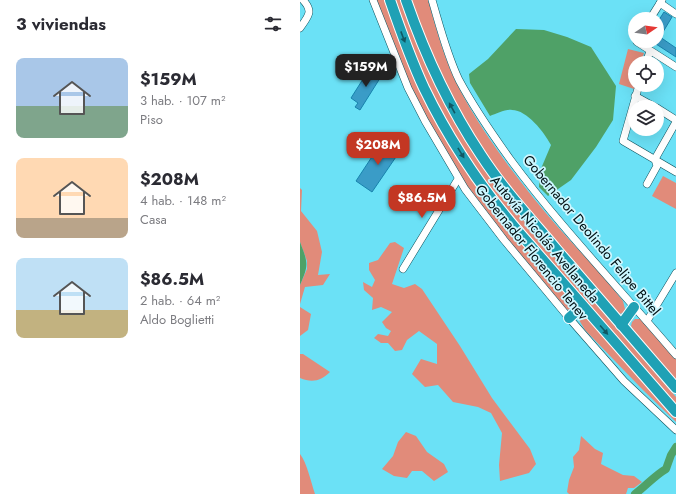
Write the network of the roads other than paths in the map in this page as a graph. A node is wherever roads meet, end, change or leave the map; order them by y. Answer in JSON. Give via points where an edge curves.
{"nodes":[{"id":1,"x":303,"y":0,"type":"edge"},
{"id":2,"x":373,"y":0,"type":"edge"},
{"id":3,"x":390,"y":0,"type":"edge"},
{"id":4,"x":406,"y":0,"type":"edge"},
{"id":5,"x":432,"y":0,"type":"edge"},
{"id":6,"x":661,"y":2,"type":"edge"},
{"id":7,"x":655,"y":12,"type":"edge"},
{"id":8,"x":676,"y":14,"type":"edge"},
{"id":9,"x":300,"y":28,"type":"edge"},
{"id":10,"x":646,"y":48,"type":"edge"},
{"id":11,"x":650,"y":51,"type":"junction"},
{"id":12,"x":648,"y":56,"type":"edge"},
{"id":13,"x":676,"y":67,"type":"edge"},
{"id":14,"x":636,"y":92,"type":"edge"},
{"id":15,"x":635,"y":96,"type":"junction"},
{"id":16,"x":642,"y":100,"type":"edge"},
{"id":17,"x":664,"y":113,"type":"edge"},
{"id":18,"x":676,"y":121,"type":"edge"},
{"id":19,"x":655,"y":159,"type":"junction"},
{"id":20,"x":676,"y":172,"type":"edge"},
{"id":21,"x":458,"y":179,"type":"junction"},
{"id":22,"x":647,"y":184,"type":"dead end"},
{"id":23,"x":403,"y":269,"type":"dead end"},
{"id":24,"x":676,"y":273,"type":"edge"},
{"id":25,"x":582,"y":306,"type":"junction"},
{"id":26,"x":634,"y":307,"type":"junction"},
{"id":27,"x":569,"y":318,"type":"junction"},
{"id":28,"x":647,"y":321,"type":"junction"},
{"id":29,"x":621,"y":325,"type":"junction"},
{"id":30,"x":676,"y":355,"type":"edge"},
{"id":31,"x":676,"y":388,"type":"edge"},
{"id":32,"x":676,"y":412,"type":"edge"},
{"id":33,"x":676,"y":430,"type":"edge"}],
"edges":[{"from":1,"to":9,"type":"street","via":[[310,11]]},
{"from":2,"to":21,"type":"street","name":"Gobernador Florencio Tenev","via":[[408,88]]},
{"from":3,"to":25,"type":"highway","name":"Autovía Nicolás Avellaneda","one_way":true,"via":[[424,88],[462,156],[508,220]]},
{"from":29,"to":4,"type":"highway","name":"Autovía Nicolás Avellaneda","one_way":true,"via":[[513,198],[482,156],[437,78]]},
{"from":5,"to":26,"type":"street","name":"Gobernador Deolindo Felipe Bittel","via":[[454,69],[481,116],[554,215]]},
{"from":6,"to":7,"type":"street"},
{"from":6,"to":8,"type":"street"},
{"from":10,"to":11,"type":"street"},
{"from":11,"to":12,"type":"street"},
{"from":11,"to":13,"type":"street"},
{"from":14,"to":15,"type":"street"},
{"from":15,"to":16,"type":"street"},
{"from":15,"to":19,"type":"street","via":[[623,141]]},
{"from":17,"to":18,"type":"street"},
{"from":18,"to":19,"type":"street"},
{"from":19,"to":20,"type":"street"},
{"from":19,"to":22,"type":"street","via":[[657,166]]},
{"from":21,"to":23,"type":"street"},
{"from":21,"to":27,"type":"street","name":"Gobernador Florencio Tenev","via":[[497,232]]},
{"from":24,"to":28,"type":"street"},
{"from":25,"to":27,"type":"highway"},
{"from":25,"to":32,"type":"highway","name":"Autovía Nicolás Avellaneda","one_way":true},
{"from":26,"to":28,"type":"street","name":"Gobernador Deolindo Felipe Bittel"},
{"from":26,"to":29,"type":"highway"},
{"from":27,"to":33,"type":"street","name":"Gobernador Florencio Tenev","via":[[624,381]]},
{"from":28,"to":30,"type":"street","name":"Gobernador Deolindo Felipe Bittel"},
{"from":29,"to":31,"type":"highway","name":"Autovía Nicolás Avellaneda"}]}
